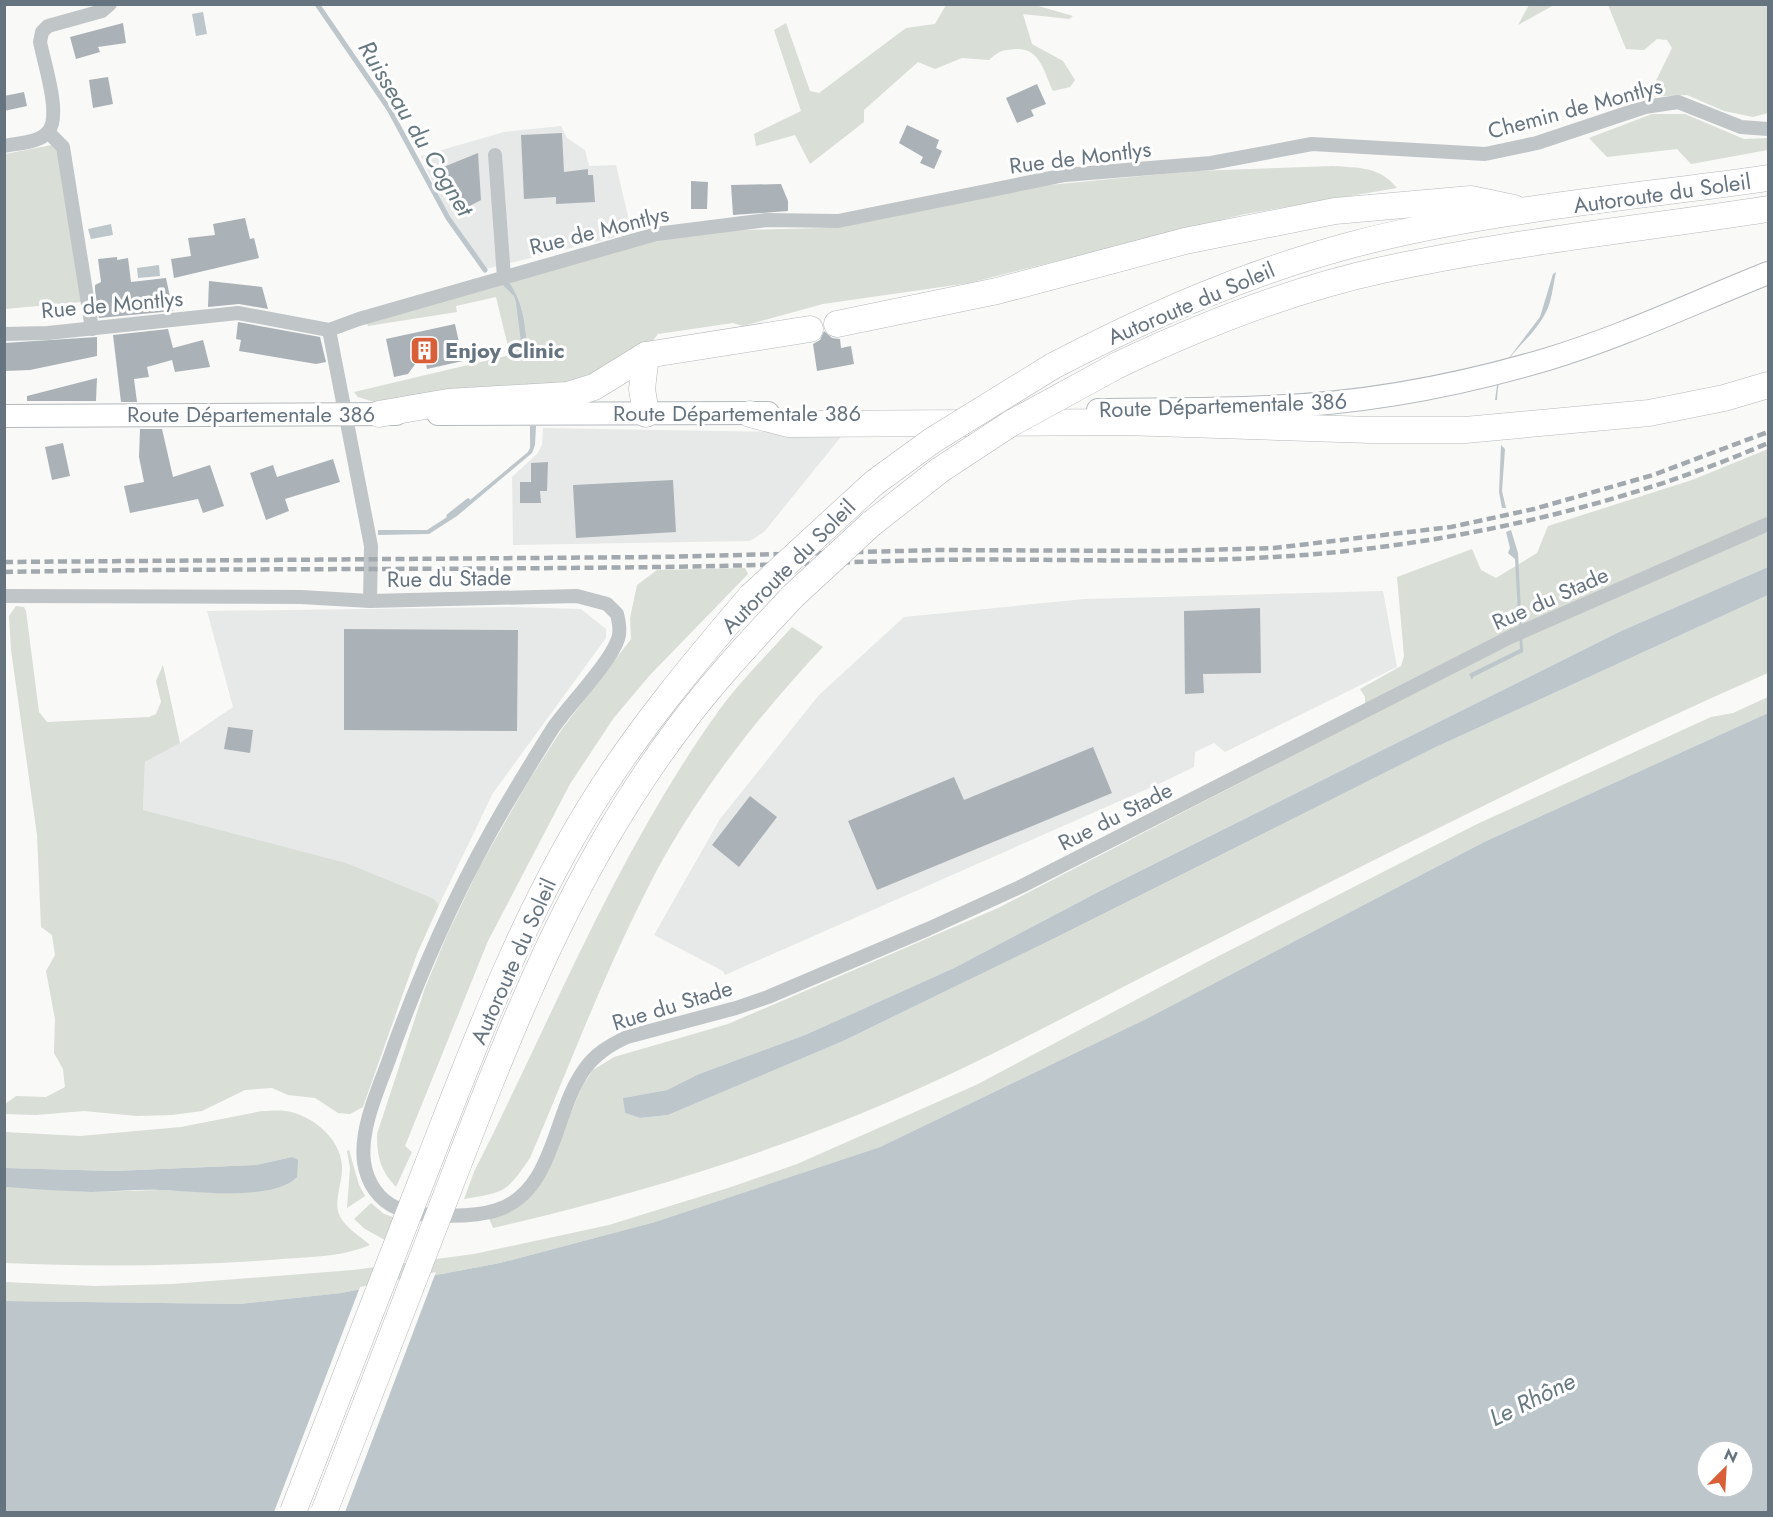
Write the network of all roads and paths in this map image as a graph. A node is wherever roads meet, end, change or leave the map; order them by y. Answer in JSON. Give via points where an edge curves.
{"nodes":[{"id":1,"x":110,"y":4,"type":"edge"},
{"id":2,"x":1768,"y":129,"type":"edge"},
{"id":3,"x":48,"y":132,"type":"junction"},
{"id":4,"x":4,"y":146,"type":"edge"},
{"id":5,"x":495,"y":155,"type":"dead end"},
{"id":6,"x":1246,"y":158,"type":"joint"},
{"id":7,"x":1768,"y":178,"type":"edge"},
{"id":8,"x":1768,"y":209,"type":"edge"},
{"id":9,"x":1529,"y":211,"type":"junction"},
{"id":10,"x":1768,"y":273,"type":"edge"},
{"id":11,"x":504,"y":277,"type":"junction"},
{"id":12,"x":837,"y":324,"type":"dead end"},
{"id":13,"x":92,"y":328,"type":"junction"},
{"id":14,"x":810,"y":328,"type":"dead end"},
{"id":15,"x":329,"y":330,"type":"junction"},
{"id":16,"x":4,"y":334,"type":"edge"},
{"id":17,"x":646,"y":355,"type":"junction"},
{"id":18,"x":1768,"y":385,"type":"edge"},
{"id":19,"x":345,"y":414,"type":"junction"},
{"id":20,"x":379,"y":414,"type":"junction"},
{"id":21,"x":646,"y":414,"type":"junction"},
{"id":22,"x":750,"y":414,"type":"junction"},
{"id":23,"x":4,"y":416,"type":"edge"},
{"id":24,"x":1768,"y":524,"type":"edge"},
{"id":25,"x":4,"y":596,"type":"edge"},
{"id":26,"x":370,"y":601,"type":"junction"},
{"id":27,"x":292,"y":1512,"type":"edge"},
{"id":28,"x":324,"y":1512,"type":"edge"}],
"edges":[{"from":1,"to":3,"type":"street","via":[[102,11],[48,26],[42,32],[40,42],[55,117]]},
{"from":2,"to":6,"type":"street","name":"Chemin de Montlys","via":[[1741,127],[1678,102],[1645,107],[1537,143],[1485,154],[1312,144]]},
{"from":3,"to":4,"type":"street","via":[[38,139]]},
{"from":3,"to":13,"type":"street","via":[[63,147]]},
{"from":5,"to":11,"type":"street"},
{"from":6,"to":11,"type":"street","name":"Rue de Montlys","via":[[1065,175],[838,222],[767,220],[656,234]]},
{"from":7,"to":9,"type":"highway","name":"Autoroute du Soleil"},
{"from":8,"to":28,"type":"highway","name":"Autoroute du Soleil","bridge":true,"via":[[1381,270],[1263,304],[1118,365],[1010,424],[940,470],[871,524],[793,596],[734,661],[680,726],[613,824],[544,952]]},
{"from":9,"to":12,"type":"highway","via":[[1471,199],[1335,211],[1185,241],[998,291]]},
{"from":9,"to":27,"type":"highway","name":"Autoroute du Soleil","bridge":true,"via":[[1395,234],[1256,273],[1132,324],[1053,366],[933,440],[874,483],[751,596],[657,708],[557,864],[496,991]]},
{"from":10,"to":22,"type":"main road","name":"Route Départementale 386","via":[[1595,343],[1468,380],[1367,399],[1268,407]]},
{"from":11,"to":15,"type":"street","name":"Rue de Montlys"},
{"from":13,"to":15,"type":"street","name":"Rue de Montlys","via":[[238,313]]},
{"from":13,"to":16,"type":"street","name":"Rue de Montlys"},
{"from":14,"to":17,"type":"highway"},
{"from":15,"to":19,"type":"street"},
{"from":17,"to":20,"type":"highway","via":[[594,387],[568,395],[448,402]]},
{"from":17,"to":21,"type":"highway","via":[[642,389]]},
{"from":18,"to":22,"type":"highway","via":[[1649,413],[1465,430],[1124,422],[788,424]]},
{"from":19,"to":20,"type":"main road","name":"Route Départementale 386"},
{"from":19,"to":23,"type":"main road","name":"Route Départementale 386"},
{"from":19,"to":26,"type":"street","via":[[371,546]]},
{"from":20,"to":21,"type":"main road","name":"Route Départementale 386"},
{"from":21,"to":22,"type":"main road","name":"Route Départementale 386"},
{"from":24,"to":26,"type":"street","name":"Rue du Stade","via":[[1510,637],[1022,886],[928,929],[768,997],[612,1044],[584,1070],[572,1090],[544,1163],[531,1185],[517,1201],[495,1211],[470,1214],[407,1212],[388,1204],[368,1179],[364,1160],[367,1128],[432,946],[505,807],[554,728],[612,650],[620,626],[617,614],[607,604],[577,596]]},
{"from":25,"to":26,"type":"street","name":"Rue du Stade","via":[[300,597]]}]}
